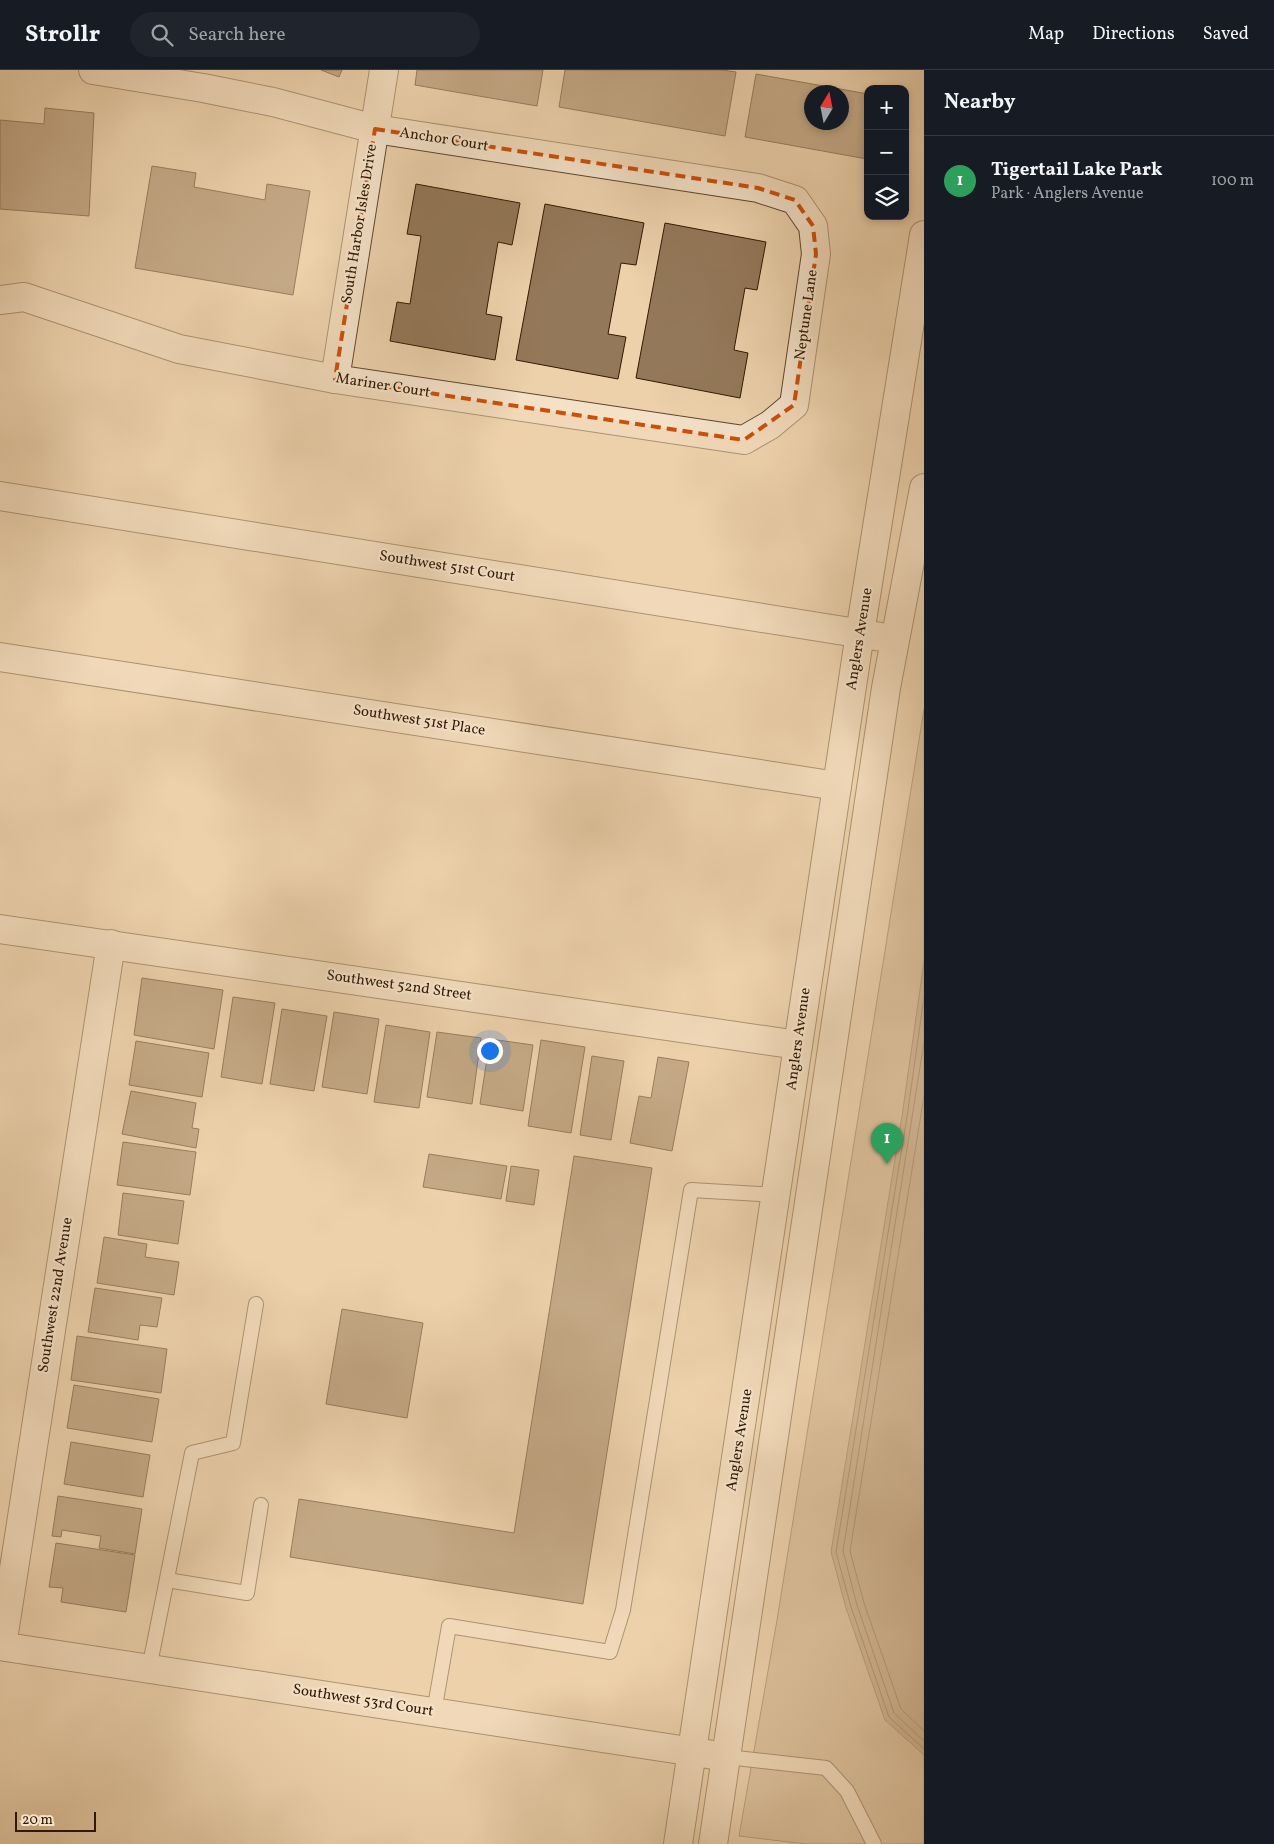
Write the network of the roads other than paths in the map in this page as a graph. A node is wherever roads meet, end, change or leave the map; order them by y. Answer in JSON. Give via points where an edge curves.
{"nodes":[{"id":1,"x":93,"y":70,"type":"edge"},
{"id":2,"x":384,"y":70,"type":"edge"},
{"id":3,"x":375,"y":130,"type":"junction"},
{"id":4,"x":795,"y":200,"type":"joint"},
{"id":5,"x":924,"y":235,"type":"edge"},
{"id":6,"x":0,"y":300,"type":"edge"},
{"id":7,"x":335,"y":379,"type":"junction"},
{"id":8,"x":770,"y":425,"type":"joint"},
{"id":9,"x":924,"y":488,"type":"edge"},
{"id":10,"x":0,"y":496,"type":"edge"},
{"id":11,"x":860,"y":633,"type":"junction"},
{"id":12,"x":894,"y":639,"type":"junction"},
{"id":13,"x":0,"y":657,"type":"edge"},
{"id":14,"x":837,"y":786,"type":"junction"},
{"id":15,"x":0,"y":929,"type":"edge"},
{"id":16,"x":111,"y":944,"type":"junction"},
{"id":17,"x":798,"y":1045,"type":"junction"},
{"id":18,"x":777,"y":1195,"type":"junction"},
{"id":19,"x":256,"y":1304,"type":"dead end"},
{"id":20,"x":261,"y":1506,"type":"dead end"},
{"id":21,"x":167,"y":1580,"type":"junction"},
{"id":22,"x":1,"y":1646,"type":"edge"},
{"id":23,"x":150,"y":1668,"type":"junction"},
{"id":24,"x":434,"y":1712,"type":"junction"},
{"id":25,"x":692,"y":1751,"type":"junction"},
{"id":26,"x":727,"y":1756,"type":"junction"},
{"id":27,"x":678,"y":1844,"type":"edge"},
{"id":28,"x":713,"y":1844,"type":"edge"},
{"id":29,"x":874,"y":1844,"type":"edge"}],
"edges":[{"from":1,"to":3,"type":"street","name":"Anchor Court","via":[[273,102]]},
{"from":2,"to":3,"type":"street","name":"South Harbor Isles Drive"},
{"from":3,"to":4,"type":"street","name":"Anchor Court","via":[[758,188]]},
{"from":3,"to":7,"type":"street","name":"South Harbor Isles Drive"},
{"from":4,"to":8,"type":"street","name":"Neptune Lane","via":[[813,226],[816,254],[794,405]]},
{"from":5,"to":11,"type":"street","name":"Anglers Avenue"},
{"from":6,"to":7,"type":"street","name":"Mariner Court","via":[[24,297],[179,349]]},
{"from":7,"to":8,"type":"street","name":"Mariner Court","via":[[744,440]]},
{"from":9,"to":12,"type":"street"},
{"from":10,"to":11,"type":"street","name":"Southwest 51st Court"},
{"from":11,"to":12,"type":"street","name":"Southwest 51st Court"},
{"from":11,"to":14,"type":"street","name":"Anglers Avenue"},
{"from":12,"to":26,"type":"street"},
{"from":13,"to":14,"type":"street","name":"Southwest 51st Place"},
{"from":14,"to":17,"type":"street","name":"Anglers Avenue"},
{"from":15,"to":16,"type":"street","name":"Southwest 52nd Street"},
{"from":16,"to":17,"type":"street","name":"Southwest 52nd Street"},
{"from":16,"to":22,"type":"street","name":"Southwest 22nd Avenue"},
{"from":17,"to":18,"type":"street","name":"Anglers Avenue"},
{"from":18,"to":24,"type":"lane","via":[[691,1190],[624,1610],[610,1652],[449,1626]]},
{"from":18,"to":25,"type":"street","name":"Anglers Avenue"},
{"from":19,"to":21,"type":"lane","via":[[233,1444],[192,1453]]},
{"from":20,"to":21,"type":"lane","via":[[247,1592]]},
{"from":21,"to":23,"type":"lane"},
{"from":22,"to":23,"type":"street","name":"Southwest 53rd Court"},
{"from":23,"to":24,"type":"street","name":"Southwest 53rd Court"},
{"from":24,"to":25,"type":"street","name":"Southwest 53rd Court"},
{"from":25,"to":26,"type":"street","name":"Southwest 53rd Court"},
{"from":25,"to":27,"type":"street","name":"Anglers Avenue"},
{"from":26,"to":28,"type":"street"},
{"from":26,"to":29,"type":"lane","via":[[826,1768],[847,1791]]}]}
